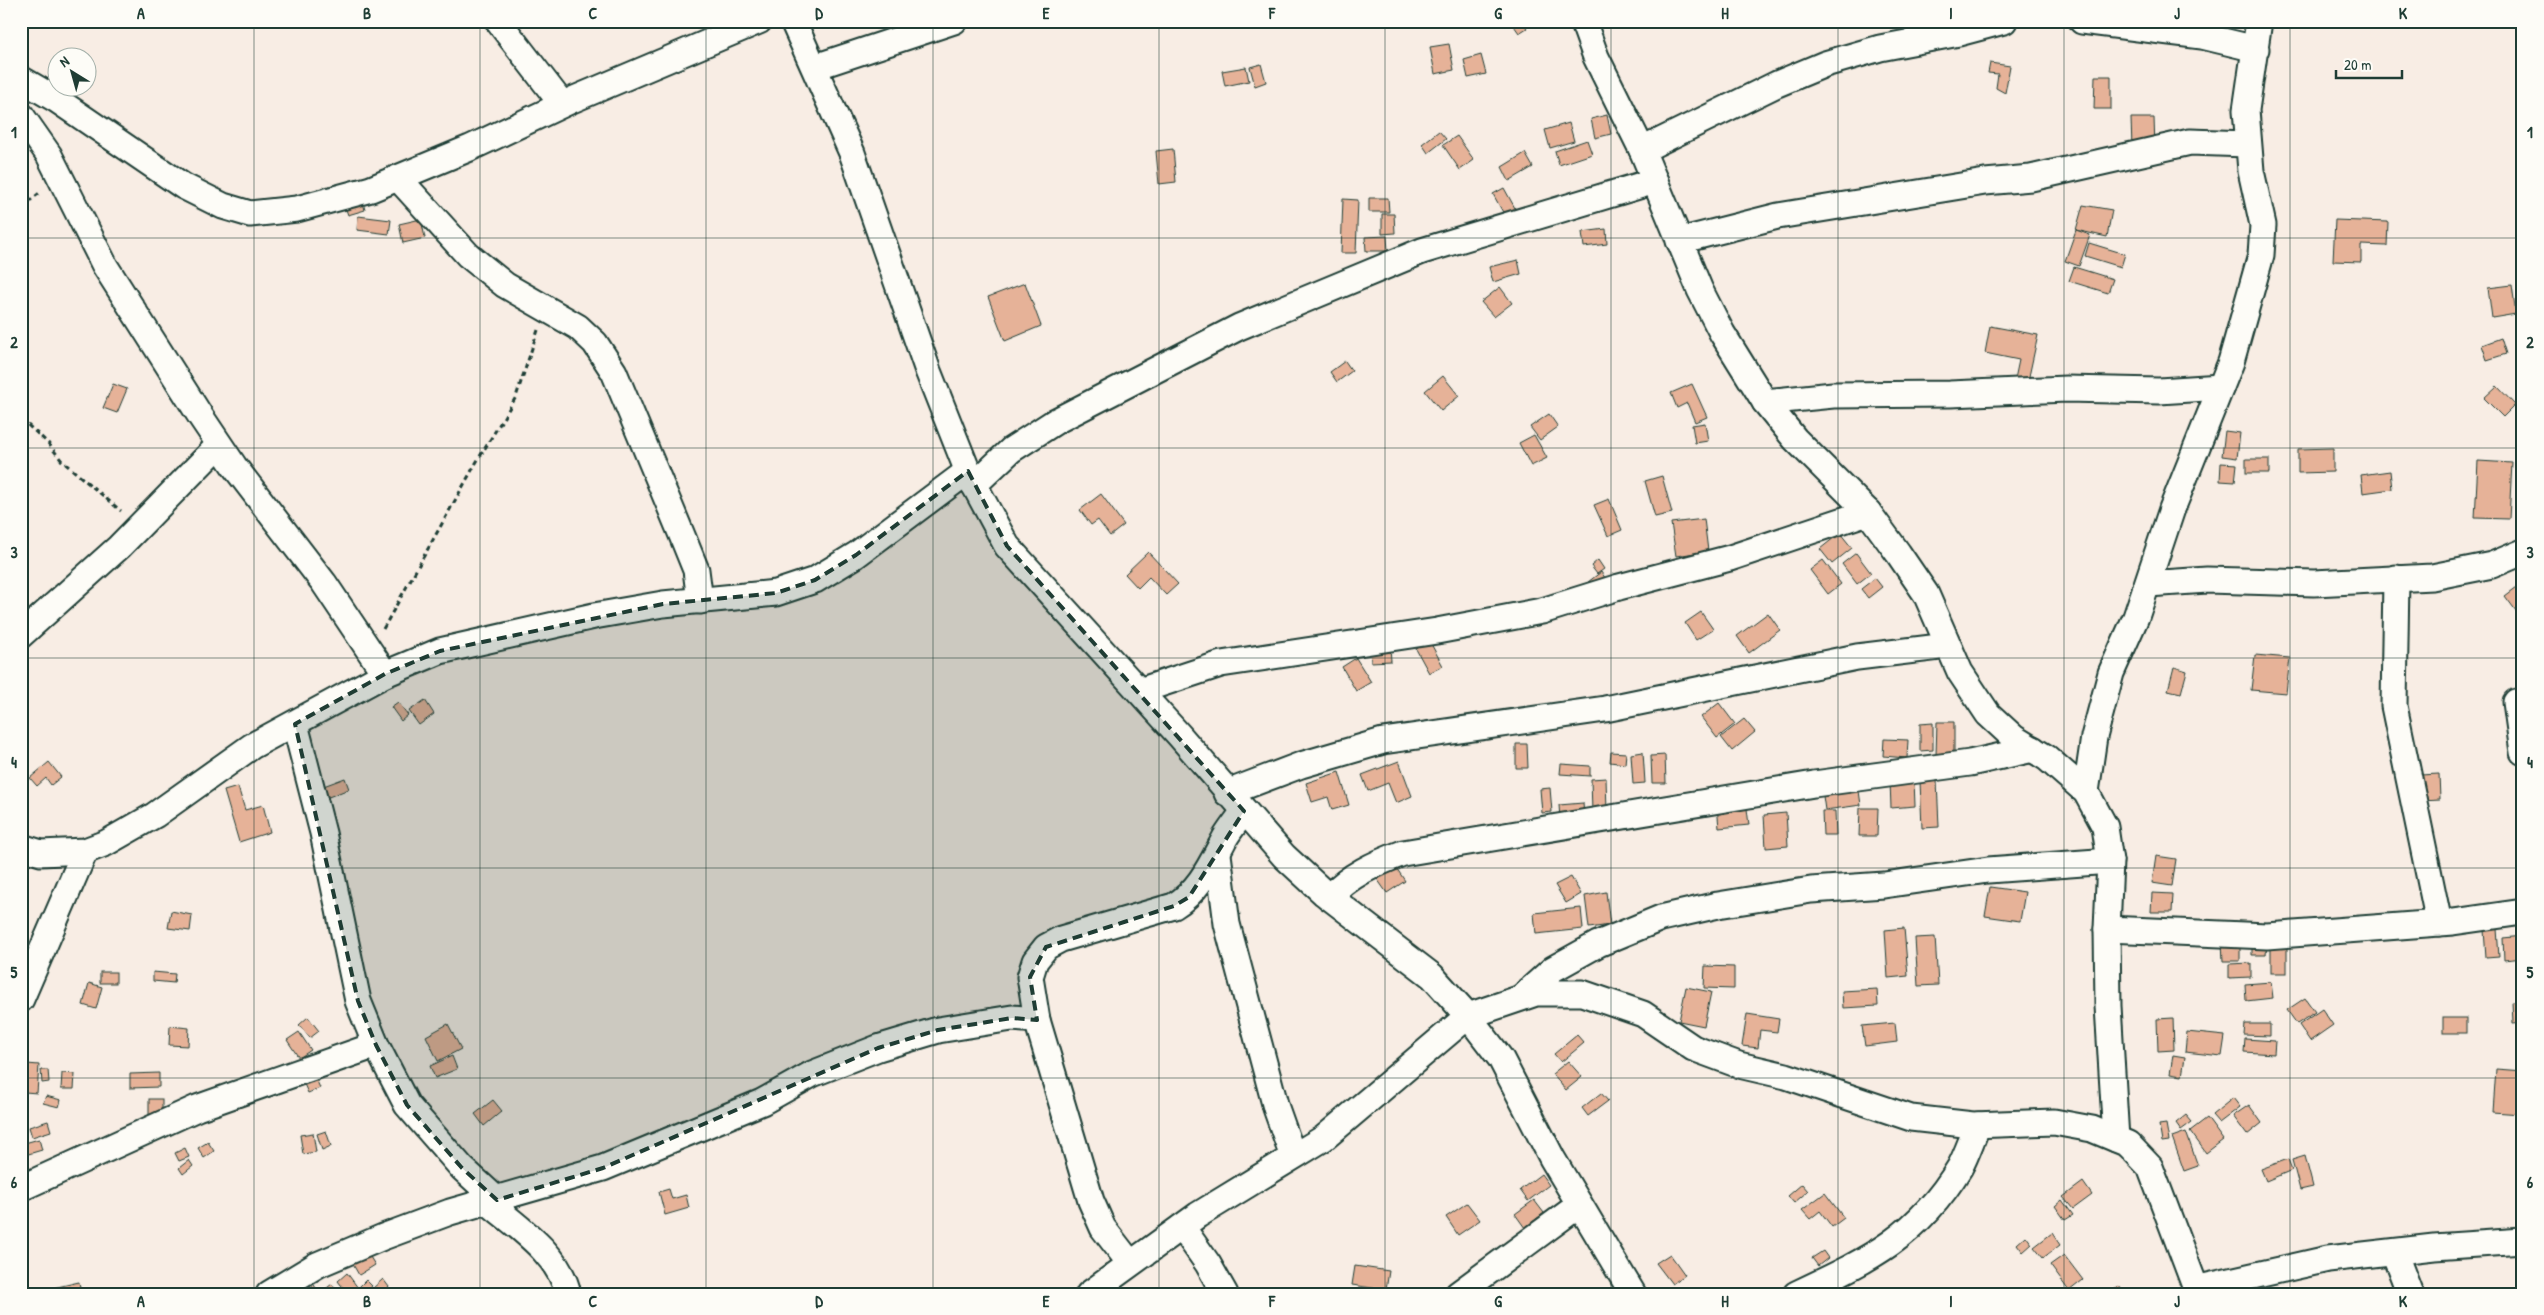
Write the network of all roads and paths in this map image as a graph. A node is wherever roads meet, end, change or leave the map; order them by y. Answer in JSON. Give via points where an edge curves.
{"nodes":[{"id":1,"x":498,"y":21,"type":"edge"},
{"id":2,"x":759,"y":21,"type":"edge"},
{"id":3,"x":793,"y":21,"type":"edge"},
{"id":4,"x":954,"y":21,"type":"edge"},
{"id":5,"x":1583,"y":21,"type":"edge"},
{"id":6,"x":2004,"y":21,"type":"edge"},
{"id":7,"x":2082,"y":21,"type":"edge"},
{"id":8,"x":2259,"y":21,"type":"edge"},
{"id":9,"x":2256,"y":48,"type":"junction"},
{"id":10,"x":815,"y":68,"type":"junction"},
{"id":11,"x":21,"y":79,"type":"edge"},
{"id":12,"x":562,"y":104,"type":"junction"},
{"id":13,"x":24,"y":124,"type":"edge"},
{"id":14,"x":2247,"y":144,"type":"junction"},
{"id":15,"x":1642,"y":150,"type":"junction"},
{"id":16,"x":398,"y":178,"type":"junction"},
{"id":17,"x":1654,"y":181,"type":"junction"},
{"id":18,"x":1679,"y":241,"type":"junction"},
{"id":19,"x":544,"y":308,"type":"junction"},
{"id":20,"x":2221,"y":387,"type":"junction"},
{"id":21,"x":1765,"y":402,"type":"junction"},
{"id":22,"x":21,"y":419,"type":"edge"},
{"id":23,"x":220,"y":445,"type":"junction"},
{"id":24,"x":971,"y":478,"type":"junction"},
{"id":25,"x":1868,"y":512,"type":"junction"},
{"id":26,"x":139,"y":528,"type":"junction"},
{"id":27,"x":2523,"y":552,"type":"edge"},
{"id":28,"x":2396,"y":578,"type":"junction"},
{"id":29,"x":2148,"y":584,"type":"junction"},
{"id":30,"x":700,"y":601,"type":"junction"},
{"id":31,"x":21,"y":635,"type":"edge"},
{"id":32,"x":1948,"y":646,"type":"junction"},
{"id":33,"x":379,"y":665,"type":"junction"},
{"id":34,"x":1139,"y":691,"type":"junction"},
{"id":35,"x":2516,"y":702,"type":"dead end"},
{"id":36,"x":295,"y":724,"type":"junction"},
{"id":37,"x":2033,"y":749,"type":"junction"},
{"id":38,"x":2523,"y":752,"type":"edge"},
{"id":39,"x":2086,"y":792,"type":"junction"},
{"id":40,"x":1227,"y":793,"type":"junction"},
{"id":41,"x":1244,"y":811,"type":"junction"},
{"id":42,"x":21,"y":847,"type":"edge"},
{"id":43,"x":86,"y":851,"type":"junction"},
{"id":44,"x":1218,"y":854,"type":"junction"},
{"id":45,"x":2110,"y":861,"type":"junction"},
{"id":46,"x":1329,"y":897,"type":"junction"},
{"id":47,"x":2523,"y":912,"type":"edge"},
{"id":48,"x":2440,"y":923,"type":"junction"},
{"id":49,"x":2107,"y":929,"type":"junction"},
{"id":50,"x":1522,"y":997,"type":"junction"},
{"id":51,"x":21,"y":999,"type":"edge"},
{"id":52,"x":1468,"y":1016,"type":"junction"},
{"id":53,"x":1038,"y":1020,"type":"junction"},
{"id":54,"x":376,"y":1045,"type":"junction"},
{"id":55,"x":1978,"y":1124,"type":"junction"},
{"id":56,"x":2116,"y":1139,"type":"junction"},
{"id":57,"x":1293,"y":1156,"type":"junction"},
{"id":58,"x":21,"y":1188,"type":"edge"},
{"id":59,"x":493,"y":1201,"type":"junction"},
{"id":60,"x":1580,"y":1205,"type":"junction"},
{"id":61,"x":1182,"y":1227,"type":"junction"},
{"id":62,"x":2523,"y":1241,"type":"edge"},
{"id":63,"x":2394,"y":1252,"type":"junction"},
{"id":64,"x":1130,"y":1263,"type":"junction"},
{"id":65,"x":2196,"y":1291,"type":"edge"},
{"id":66,"x":268,"y":1294,"type":"edge"},
{"id":67,"x":568,"y":1294,"type":"edge"},
{"id":68,"x":1090,"y":1294,"type":"edge"},
{"id":69,"x":1225,"y":1294,"type":"edge"},
{"id":70,"x":1458,"y":1294,"type":"edge"},
{"id":71,"x":1633,"y":1294,"type":"edge"},
{"id":72,"x":1796,"y":1294,"type":"edge"},
{"id":73,"x":2410,"y":1294,"type":"edge"}],
"edges":[{"from":1,"to":12,"type":"street"},
{"from":2,"to":12,"type":"street"},
{"from":3,"to":10,"type":"street"},
{"from":4,"to":10,"type":"street"},
{"from":5,"to":15,"type":"street","via":[[1596,57]]},
{"from":6,"to":15,"type":"street","via":[[1880,48],[1825,64]]},
{"from":7,"to":9,"type":"street","via":[[2202,36]]},
{"from":8,"to":9,"type":"street"},
{"from":9,"to":14,"type":"street","via":[[2246,110]]},
{"from":10,"to":24,"type":"street","via":[[856,162],[928,371]]},
{"from":11,"to":16,"type":"street","via":[[183,186],[223,206],[250,214],[297,210],[372,189]]},
{"from":12,"to":16,"type":"street"},
{"from":13,"to":23,"type":"street","via":[[49,155],[105,266]]},
{"from":14,"to":18,"type":"street","via":[[2190,142],[2031,178],[1985,182],[1778,216]]},
{"from":14,"to":20,"type":"street","via":[[2263,225],[2261,255],[2232,362]]},
{"from":15,"to":17,"type":"street"},
{"from":16,"to":19,"type":"street","via":[[468,255],[505,285]]},
{"from":17,"to":18,"type":"street"},
{"from":17,"to":24,"type":"street","via":[[1422,251],[1239,327],[1056,421]]},
{"from":18,"to":21,"type":"street","via":[[1722,333]]},
{"from":19,"to":30,"type":"street","via":[[578,327],[595,343],[614,372],[696,570]]},
{"from":19,"to":33,"type":"path","via":[[516,397],[384,626]]},
{"from":20,"to":21,"type":"street","via":[[2159,391],[1833,395]]},
{"from":20,"to":29,"type":"street","via":[[2172,509]]},
{"from":21,"to":25,"type":"street","via":[[1795,439]]},
{"from":22,"to":26,"type":"path","via":[[48,443],[62,461]]},
{"from":23,"to":26,"type":"street"},
{"from":23,"to":33,"type":"street","via":[[324,584]]},
{"from":24,"to":30,"type":"street","via":[[815,580],[776,593]]},
{"from":24,"to":34,"type":"street","via":[[1007,546]]},
{"from":25,"to":32,"type":"street","via":[[1926,594]]},
{"from":25,"to":34,"type":"street","via":[[1730,558],[1542,611],[1437,631],[1221,664]]},
{"from":26,"to":31,"type":"street"},
{"from":27,"to":28,"type":"street","via":[[2492,565],[2432,577]]},
{"from":28,"to":29,"type":"street","via":[[2314,583],[2207,580]]},
{"from":28,"to":48,"type":"street","via":[[2394,706]]},
{"from":29,"to":39,"type":"street","via":[[2111,673],[2094,737]]},
{"from":30,"to":33,"type":"street","via":[[594,616]]},
{"from":32,"to":37,"type":"street","via":[[1960,672],[1988,714],[2014,738]]},
{"from":32,"to":40,"type":"street","via":[[1857,657],[1605,708],[1384,741],[1301,765]]},
{"from":33,"to":36,"type":"street"},
{"from":34,"to":40,"type":"street"},
{"from":35,"to":38,"type":"street"},
{"from":36,"to":43,"type":"street","via":[[252,746],[155,815]]},
{"from":36,"to":54,"type":"street","via":[[323,833],[358,1001]]},
{"from":37,"to":39,"type":"street"},
{"from":37,"to":46,"type":"street","via":[[1970,763],[1814,784],[1403,853],[1373,864],[1345,881]]},
{"from":39,"to":45,"type":"street","via":[[2105,827]]},
{"from":40,"to":41,"type":"street"},
{"from":41,"to":44,"type":"street"},
{"from":41,"to":46,"type":"street","via":[[1284,856]]},
{"from":42,"to":43,"type":"street","via":[[41,853]]},
{"from":43,"to":51,"type":"street"},
{"from":44,"to":53,"type":"street","via":[[1189,897],[1174,906],[1061,939],[1046,947],[1035,961],[1030,977]]},
{"from":44,"to":57,"type":"street","via":[[1227,924],[1276,1108]]},
{"from":45,"to":49,"type":"street"},
{"from":45,"to":50,"type":"street","via":[[1988,870],[1718,904],[1661,918],[1598,944],[1553,969]]},
{"from":46,"to":52,"type":"street","via":[[1432,976]]},
{"from":47,"to":48,"type":"street"},
{"from":48,"to":49,"type":"street","via":[[2267,936]]},
{"from":49,"to":56,"type":"street"},
{"from":50,"to":52,"type":"street"},
{"from":50,"to":55,"type":"street","via":[[1536,993],[1582,993],[1644,1014],[1693,1048],[1739,1065],[1786,1076],[1911,1118]]},
{"from":52,"to":57,"type":"street","via":[[1324,1138]]},
{"from":52,"to":60,"type":"street","via":[[1501,1059]]},
{"from":53,"to":59,"type":"street","via":[[1012,1018],[948,1028],[878,1048],[812,1074],[762,1102],[603,1168]]},
{"from":53,"to":64,"type":"street","via":[[1091,1202],[1103,1228]]},
{"from":54,"to":58,"type":"street","via":[[197,1108]]},
{"from":54,"to":59,"type":"street","via":[[407,1105]]},
{"from":55,"to":56,"type":"street","via":[[2054,1122],[2092,1129]]},
{"from":55,"to":72,"type":"street","via":[[1960,1166],[1916,1224],[1888,1247]]},
{"from":56,"to":65,"type":"street","via":[[2128,1144],[2150,1167]]},
{"from":57,"to":61,"type":"street"},
{"from":59,"to":66,"type":"street","via":[[450,1212],[384,1237],[317,1265]]},
{"from":59,"to":67,"type":"street","via":[[557,1265]]},
{"from":60,"to":70,"type":"street"},
{"from":60,"to":71,"type":"street"},
{"from":61,"to":64,"type":"street"},
{"from":61,"to":69,"type":"street"},
{"from":62,"to":63,"type":"street"},
{"from":63,"to":65,"type":"street","via":[[2328,1259]]},
{"from":63,"to":73,"type":"street"},
{"from":64,"to":68,"type":"street"}]}
